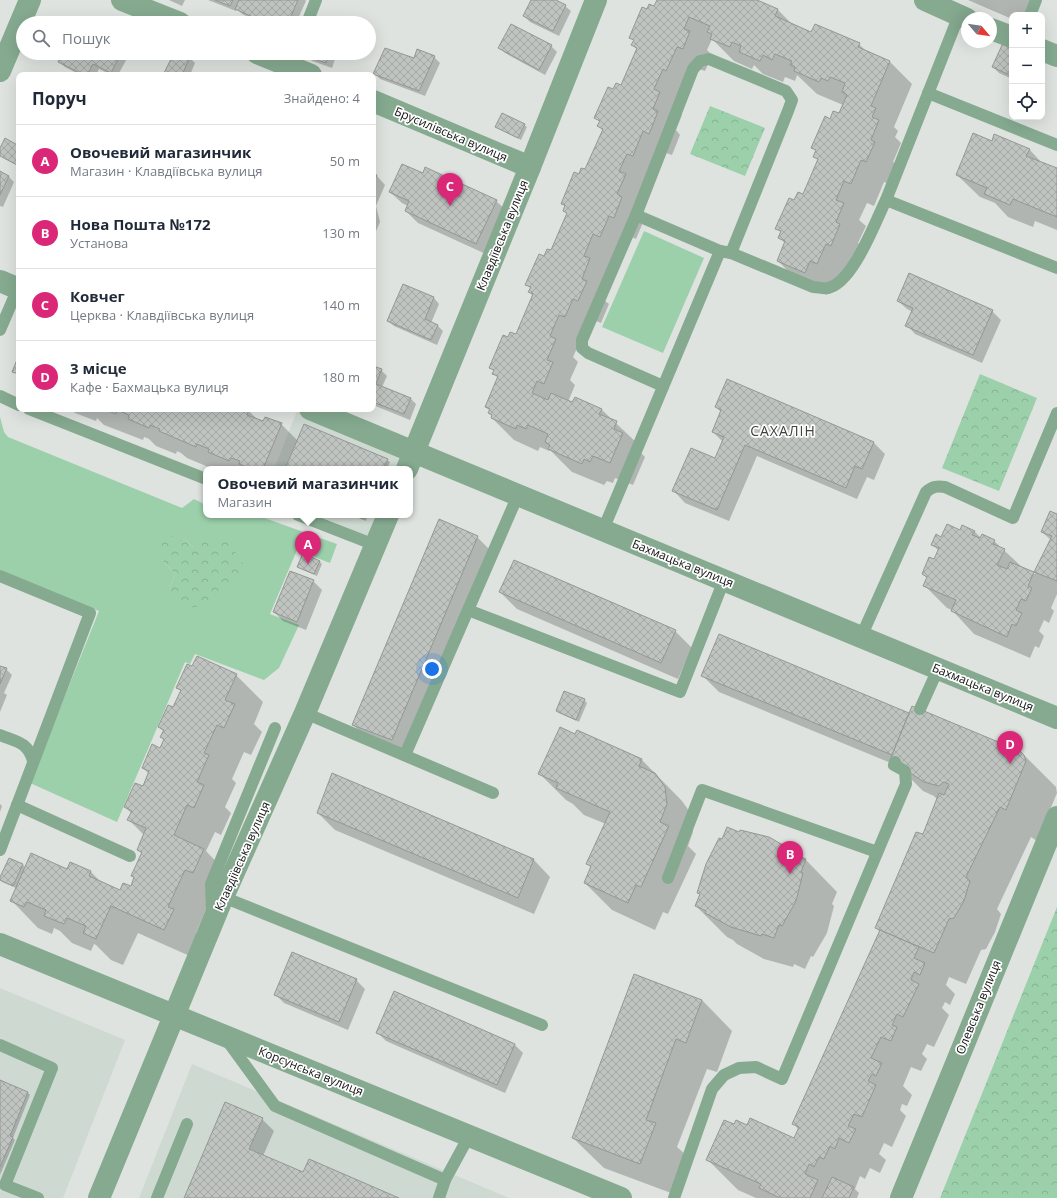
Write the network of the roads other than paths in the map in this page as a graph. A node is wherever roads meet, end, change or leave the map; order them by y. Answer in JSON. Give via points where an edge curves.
{"nodes":[{"id":1,"x":30,"y":0,"type":"edge"},
{"id":2,"x":122,"y":0,"type":"edge"},
{"id":3,"x":316,"y":0,"type":"edge"},
{"id":4,"x":596,"y":0,"type":"edge"},
{"id":5,"x":925,"y":0,"type":"edge"},
{"id":6,"x":1036,"y":0,"type":"edge"},
{"id":7,"x":1031,"y":12,"type":"edge"},
{"id":8,"x":23,"y":16,"type":"edge"},
{"id":9,"x":162,"y":16,"type":"edge"},
{"id":10,"x":310,"y":16,"type":"edge"},
{"id":11,"x":961,"y":16,"type":"edge"},
{"id":12,"x":961,"y":21,"type":"edge"},
{"id":13,"x":997,"y":31,"type":"edge"},
{"id":14,"x":16,"y":33,"type":"edge"},
{"id":15,"x":1009,"y":36,"type":"edge"},
{"id":16,"x":1045,"y":51,"type":"edge"},
{"id":17,"x":1057,"y":56,"type":"edge"},
{"id":18,"x":293,"y":60,"type":"edge"},
{"id":19,"x":0,"y":71,"type":"edge"},
{"id":20,"x":308,"y":72,"type":"edge"},
{"id":21,"x":928,"y":92,"type":"junction"},
{"id":22,"x":376,"y":102,"type":"edge"},
{"id":23,"x":1057,"y":145,"type":"edge"},
{"id":24,"x":530,"y":167,"type":"junction"},
{"id":25,"x":886,"y":200,"type":"junction"},
{"id":26,"x":636,"y":215,"type":"junction"},
{"id":27,"x":725,"y":252,"type":"junction"},
{"id":28,"x":1057,"y":268,"type":"edge"},
{"id":29,"x":12,"y":286,"type":"edge"},
{"id":30,"x":0,"y":330,"type":"edge"},
{"id":31,"x":663,"y":386,"type":"junction"},
{"id":32,"x":0,"y":396,"type":"edge"},
{"id":33,"x":16,"y":404,"type":"edge"},
{"id":34,"x":37,"y":412,"type":"edge"},
{"id":35,"x":316,"y":412,"type":"edge"},
{"id":36,"x":1057,"y":413,"type":"edge"},
{"id":37,"x":410,"y":461,"type":"edge"},
{"id":38,"x":203,"y":478,"type":"edge"},
{"id":39,"x":518,"y":495,"type":"junction"},
{"id":40,"x":306,"y":518,"type":"edge"},
{"id":41,"x":387,"y":518,"type":"edge"},
{"id":42,"x":603,"y":530,"type":"junction"},
{"id":43,"x":375,"y":545,"type":"junction"},
{"id":44,"x":0,"y":576,"type":"edge"},
{"id":45,"x":724,"y":580,"type":"junction"},
{"id":46,"x":468,"y":610,"type":"junction"},
{"id":47,"x":861,"y":636,"type":"junction"},
{"id":48,"x":938,"y":669,"type":"junction"},
{"id":49,"x":920,"y":709,"type":"dead end"},
{"id":50,"x":305,"y":713,"type":"junction"},
{"id":51,"x":1057,"y":718,"type":"edge"},
{"id":52,"x":275,"y":728,"type":"dead end"},
{"id":53,"x":0,"y":735,"type":"edge"},
{"id":54,"x":405,"y":755,"type":"junction"},
{"id":55,"x":33,"y":762,"type":"junction"},
{"id":56,"x":896,"y":762,"type":"dead end"},
{"id":57,"x":493,"y":793,"type":"dead end"},
{"id":58,"x":17,"y":805,"type":"junction"},
{"id":59,"x":1057,"y":817,"type":"edge"},
{"id":60,"x":0,"y":850,"type":"edge"},
{"id":61,"x":877,"y":852,"type":"junction"},
{"id":62,"x":130,"y":856,"type":"dead end"},
{"id":63,"x":668,"y":878,"type":"dead end"},
{"id":64,"x":223,"y":897,"type":"junction"},
{"id":65,"x":213,"y":922,"type":"junction"},
{"id":66,"x":0,"y":944,"type":"edge"},
{"id":67,"x":174,"y":1016,"type":"junction"},
{"id":68,"x":542,"y":1025,"type":"dead end"},
{"id":69,"x":224,"y":1036,"type":"junction"},
{"id":70,"x":0,"y":1045,"type":"edge"},
{"id":71,"x":187,"y":1124,"type":"dead end"},
{"id":72,"x":469,"y":1136,"type":"junction"},
{"id":73,"x":446,"y":1180,"type":"junction"},
{"id":74,"x":3,"y":1185,"type":"edge"},
{"id":75,"x":38,"y":1198,"type":"edge"},
{"id":76,"x":100,"y":1198,"type":"edge"},
{"id":77,"x":157,"y":1198,"type":"edge"},
{"id":78,"x":439,"y":1198,"type":"edge"},
{"id":79,"x":621,"y":1198,"type":"edge"},
{"id":80,"x":674,"y":1198,"type":"edge"},
{"id":81,"x":900,"y":1198,"type":"edge"}],
"edges":[{"from":1,"to":8,"type":"street"},
{"from":2,"to":9,"type":"street"},
{"from":3,"to":10,"type":"lane"},
{"from":4,"to":24,"type":"street","name":"Клавдіївська вулиця"},
{"from":5,"to":11,"type":"street"},
{"from":6,"to":7,"type":"lane"},
{"from":12,"to":21,"type":"lane"},
{"from":13,"to":15,"type":"street"},
{"from":14,"to":19,"type":"street"},
{"from":16,"to":17,"type":"street"},
{"from":18,"to":20,"type":"street"},
{"from":21,"to":23,"type":"lane"},
{"from":21,"to":25,"type":"lane"},
{"from":22,"to":24,"type":"street","name":"Брусилівська вулиця"},
{"from":24,"to":37,"type":"street","name":"Клавдіївська вулиця"},
{"from":25,"to":27,"type":"lane","via":[[853,268],[838,284],[828,288],[813,287]]},
{"from":25,"to":28,"type":"lane"},
{"from":26,"to":27,"type":"lane"},
{"from":26,"to":27,"type":"lane","via":[[693,69],[700,61],[709,59],[786,91],[792,100],[788,111]]},
{"from":26,"to":31,"type":"lane","via":[[582,340],[582,348]]},
{"from":27,"to":31,"type":"lane"},
{"from":29,"to":30,"type":"lane"},
{"from":31,"to":42,"type":"lane"},
{"from":32,"to":33,"type":"lane"},
{"from":34,"to":38,"type":"lane"},
{"from":35,"to":37,"type":"street","name":"Бахмацька вулиця"},
{"from":36,"to":47,"type":"lane","via":[[1013,518],[945,487],[937,486],[926,492]]},
{"from":37,"to":39,"type":"street","name":"Бахмацька вулиця"},
{"from":39,"to":42,"type":"street","name":"Бахмацька вулиця"},
{"from":39,"to":46,"type":"lane"},
{"from":40,"to":43,"type":"lane"},
{"from":41,"to":43,"type":"street","name":"Клавдіївська вулиця"},
{"from":42,"to":45,"type":"street","name":"Бахмацька вулиця"},
{"from":43,"to":50,"type":"street","name":"Клавдіївська вулиця"},
{"from":44,"to":55,"type":"lane","via":[[90,614]]},
{"from":45,"to":46,"type":"lane","via":[[680,692]]},
{"from":45,"to":47,"type":"street","name":"Бахмацька вулиця"},
{"from":46,"to":54,"type":"lane"},
{"from":47,"to":48,"type":"street","name":"Бахмацька вулиця"},
{"from":48,"to":49,"type":"lane"},
{"from":48,"to":51,"type":"street","name":"Бахмацька вулиця"},
{"from":50,"to":54,"type":"lane"},
{"from":50,"to":64,"type":"street","name":"Клавдіївська вулиця"},
{"from":52,"to":65,"type":"lane","via":[[211,884]]},
{"from":53,"to":55,"type":"lane","via":[[23,744],[30,752]]},
{"from":54,"to":57,"type":"lane"},
{"from":55,"to":58,"type":"lane"},
{"from":56,"to":61,"type":"lane","via":[[894,765],[905,771],[906,784]]},
{"from":58,"to":60,"type":"lane"},
{"from":58,"to":62,"type":"lane"},
{"from":59,"to":81,"type":"street","name":"Олевська вулиця"},
{"from":61,"to":63,"type":"lane","via":[[702,790]]},
{"from":61,"to":80,"type":"lane","via":[[782,1079],[756,1067],[739,1068],[724,1075],[712,1089]]},
{"from":64,"to":65,"type":"street","name":"Клавдіївська вулиця"},
{"from":64,"to":68,"type":"lane"},
{"from":65,"to":67,"type":"street","name":"Клавдіївська вулиця"},
{"from":66,"to":67,"type":"street","name":"Корсунська вулиця"},
{"from":67,"to":69,"type":"street","name":"Корсунська вулиця"},
{"from":67,"to":76,"type":"street","name":"Клавдіївська вулиця"},
{"from":69,"to":72,"type":"street","name":"Корсунська вулиця"},
{"from":69,"to":73,"type":"lane","via":[[275,1106]]},
{"from":70,"to":74,"type":"lane","via":[[52,1068]]},
{"from":71,"to":77,"type":"lane"},
{"from":72,"to":73,"type":"lane"},
{"from":72,"to":79,"type":"street","name":"Корсунська вулиця"},
{"from":73,"to":78,"type":"lane"},
{"from":74,"to":75,"type":"lane"}]}
